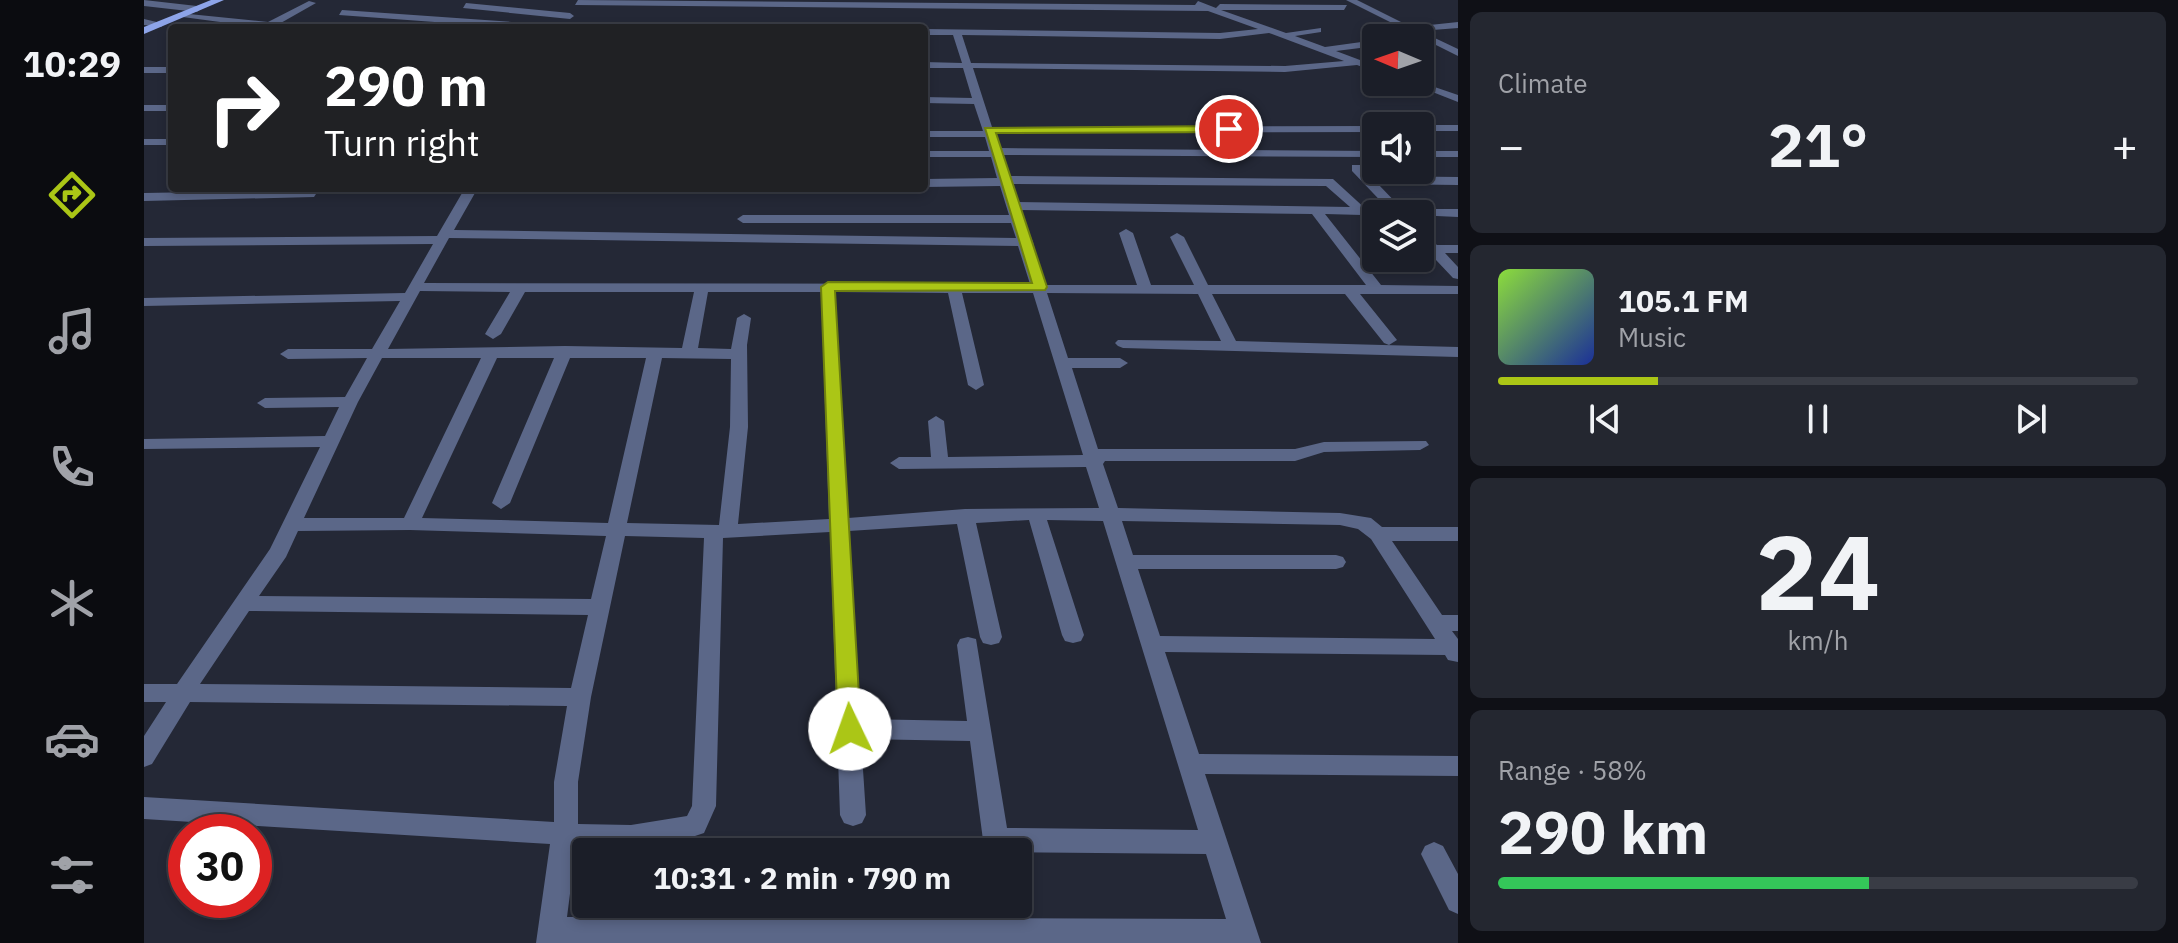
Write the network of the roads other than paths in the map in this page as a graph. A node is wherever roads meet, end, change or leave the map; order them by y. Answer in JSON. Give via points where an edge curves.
{"nodes":[{"id":1,"x":219,"y":0,"type":"edge"},
{"id":2,"x":1187,"y":0,"type":"edge"},
{"id":3,"x":1307,"y":0,"type":"edge"},
{"id":4,"x":579,"y":1,"type":"edge"},
{"id":5,"x":700,"y":2,"type":"edge"},
{"id":6,"x":809,"y":2,"type":"edge"},
{"id":7,"x":144,"y":3,"type":"edge"},
{"id":8,"x":312,"y":3,"type":"dead end"},
{"id":9,"x":966,"y":3,"type":"edge"},
{"id":10,"x":1347,"y":4,"type":"edge"},
{"id":11,"x":466,"y":6,"type":"dead end"},
{"id":12,"x":1207,"y":7,"type":"junction"},
{"id":13,"x":1317,"y":8,"type":"junction"},
{"id":14,"x":198,"y":9,"type":"junction"},
{"id":15,"x":342,"y":13,"type":"dead end"},
{"id":16,"x":179,"y":16,"type":"junction"},
{"id":17,"x":570,"y":16,"type":"junction"},
{"id":18,"x":144,"y":22,"type":"edge"},
{"id":19,"x":159,"y":24,"type":"junction"},
{"id":20,"x":250,"y":24,"type":"edge"},
{"id":21,"x":272,"y":24,"type":"edge"},
{"id":22,"x":479,"y":24,"type":"edge"},
{"id":23,"x":565,"y":24,"type":"edge"},
{"id":24,"x":1397,"y":24,"type":"edge"},
{"id":25,"x":168,"y":25,"type":"edge"},
{"id":26,"x":1458,"y":25,"type":"edge"},
{"id":27,"x":1434,"y":27,"type":"edge"},
{"id":28,"x":1271,"y":30,"type":"junction"},
{"id":29,"x":1318,"y":30,"type":"dead end"},
{"id":30,"x":144,"y":31,"type":"edge"},
{"id":31,"x":928,"y":33,"type":"edge"},
{"id":32,"x":1285,"y":35,"type":"junction"},
{"id":33,"x":958,"y":37,"type":"junction"},
{"id":34,"x":928,"y":41,"type":"edge"},
{"id":35,"x":1434,"y":41,"type":"edge"},
{"id":36,"x":1362,"y":45,"type":"edge"},
{"id":37,"x":1326,"y":50,"type":"junction"},
{"id":38,"x":1458,"y":53,"type":"edge"},
{"id":39,"x":1360,"y":62,"type":"joint"},
{"id":40,"x":928,"y":65,"type":"edge"},
{"id":41,"x":967,"y":65,"type":"junction"},
{"id":42,"x":144,"y":70,"type":"edge"},
{"id":43,"x":168,"y":70,"type":"edge"},
{"id":44,"x":1434,"y":90,"type":"edge"},
{"id":45,"x":1458,"y":99,"type":"edge"},
{"id":46,"x":928,"y":100,"type":"edge"},
{"id":47,"x":978,"y":101,"type":"junction"},
{"id":48,"x":144,"y":108,"type":"edge"},
{"id":49,"x":168,"y":108,"type":"edge"},
{"id":50,"x":1434,"y":128,"type":"edge"},
{"id":51,"x":1458,"y":128,"type":"edge"},
{"id":52,"x":1362,"y":129,"type":"edge"},
{"id":53,"x":990,"y":132,"type":"junction"},
{"id":54,"x":928,"y":134,"type":"edge"},
{"id":55,"x":144,"y":142,"type":"edge"},
{"id":56,"x":168,"y":142,"type":"edge"},
{"id":57,"x":997,"y":153,"type":"junction"},
{"id":58,"x":928,"y":154,"type":"edge"},
{"id":59,"x":1362,"y":154,"type":"edge"},
{"id":60,"x":1434,"y":154,"type":"edge"},
{"id":61,"x":1458,"y":154,"type":"edge"},
{"id":62,"x":1356,"y":168,"type":"dead end"},
{"id":63,"x":1362,"y":175,"type":"edge"},
{"id":64,"x":1006,"y":181,"type":"junction"},
{"id":65,"x":1434,"y":181,"type":"edge"},
{"id":66,"x":1458,"y":181,"type":"edge"},
{"id":67,"x":928,"y":183,"type":"edge"},
{"id":68,"x":1371,"y":184,"type":"edge"},
{"id":69,"x":469,"y":192,"type":"edge"},
{"id":70,"x":310,"y":194,"type":"dead end"},
{"id":71,"x":144,"y":197,"type":"edge"},
{"id":72,"x":1386,"y":200,"type":"edge"},
{"id":73,"x":1316,"y":211,"type":"junction"},
{"id":74,"x":1016,"y":212,"type":"junction"},
{"id":75,"x":1434,"y":213,"type":"edge"},
{"id":76,"x":1458,"y":213,"type":"edge"},
{"id":77,"x":743,"y":219,"type":"dead end"},
{"id":78,"x":1126,"y":233,"type":"dead end"},
{"id":79,"x":442,"y":237,"type":"junction"},
{"id":80,"x":1177,"y":237,"type":"dead end"},
{"id":81,"x":144,"y":242,"type":"edge"},
{"id":82,"x":1026,"y":242,"type":"junction"},
{"id":83,"x":1434,"y":249,"type":"joint"},
{"id":84,"x":1458,"y":249,"type":"edge"},
{"id":85,"x":1458,"y":275,"type":"edge"},
{"id":86,"x":702,"y":287,"type":"junction"},
{"id":87,"x":828,"y":287,"type":"junction"},
{"id":88,"x":954,"y":287,"type":"junction"},
{"id":89,"x":1040,"y":287,"type":"junction"},
{"id":90,"x":1145,"y":288,"type":"junction"},
{"id":91,"x":1202,"y":288,"type":"junction"},
{"id":92,"x":519,"y":289,"type":"junction"},
{"id":93,"x":1349,"y":289,"type":"junction"},
{"id":94,"x":1376,"y":289,"type":"junction"},
{"id":95,"x":1458,"y":290,"type":"edge"},
{"id":96,"x":410,"y":292,"type":"junction"},
{"id":97,"x":144,"y":302,"type":"edge"},
{"id":98,"x":744,"y":318,"type":"dead end"},
{"id":99,"x":1389,"y":340,"type":"dead end"},
{"id":100,"x":493,"y":343,"type":"junction"},
{"id":101,"x":1123,"y":343,"type":"dead end"},
{"id":102,"x":1231,"y":346,"type":"junction"},
{"id":103,"x":377,"y":351,"type":"junction"},
{"id":104,"x":565,"y":351,"type":"junction"},
{"id":105,"x":1458,"y":352,"type":"edge"},
{"id":106,"x":655,"y":353,"type":"junction"},
{"id":107,"x":689,"y":353,"type":"junction"},
{"id":108,"x":288,"y":354,"type":"dead end"},
{"id":109,"x":739,"y":354,"type":"junction"},
{"id":110,"x":1064,"y":363,"type":"junction"},
{"id":111,"x":1120,"y":363,"type":"dead end"},
{"id":112,"x":976,"y":385,"type":"dead end"},
{"id":113,"x":350,"y":402,"type":"junction"},
{"id":114,"x":265,"y":403,"type":"dead end"},
{"id":115,"x":936,"y":421,"type":"dead end"},
{"id":116,"x":329,"y":441,"type":"junction"},
{"id":117,"x":144,"y":444,"type":"edge"},
{"id":118,"x":1420,"y":445,"type":"dead end"},
{"id":119,"x":1095,"y":458,"type":"junction"},
{"id":120,"x":899,"y":463,"type":"dead end"},
{"id":121,"x":940,"y":463,"type":"junction"},
{"id":122,"x":501,"y":503,"type":"dead end"},
{"id":123,"x":1036,"y":513,"type":"junction"},
{"id":124,"x":965,"y":515,"type":"junction"},
{"id":125,"x":1113,"y":515,"type":"junction"},
{"id":126,"x":410,"y":524,"type":"junction"},
{"id":127,"x":293,"y":525,"type":"junction"},
{"id":128,"x":840,"y":527,"type":"junction"},
{"id":129,"x":617,"y":529,"type":"junction"},
{"id":130,"x":721,"y":532,"type":"junction"},
{"id":131,"x":1378,"y":534,"type":"junction"},
{"id":132,"x":1458,"y":534,"type":"edge"},
{"id":133,"x":1128,"y":562,"type":"junction"},
{"id":134,"x":1336,"y":562,"type":"dead end"},
{"id":135,"x":243,"y":603,"type":"junction"},
{"id":136,"x":600,"y":607,"type":"junction"},
{"id":137,"x":1447,"y":623,"type":"edge"},
{"id":138,"x":1073,"y":635,"type":"dead end"},
{"id":139,"x":991,"y":637,"type":"dead end"},
{"id":140,"x":1154,"y":644,"type":"junction"},
{"id":141,"x":968,"y":645,"type":"dead end"},
{"id":142,"x":1455,"y":651,"type":"edge"},
{"id":143,"x":183,"y":692,"type":"junction"},
{"id":144,"x":144,"y":693,"type":"edge"},
{"id":145,"x":580,"y":697,"type":"junction"},
{"id":146,"x":850,"y":729,"type":"junction"},
{"id":147,"x":980,"y":731,"type":"junction"},
{"id":148,"x":144,"y":757,"type":"edge"},
{"id":149,"x":1191,"y":764,"type":"junction"},
{"id":150,"x":1458,"y":766,"type":"edge"},
{"id":151,"x":144,"y":808,"type":"edge"},
{"id":152,"x":853,"y":815,"type":"dead end"},
{"id":153,"x":563,"y":835,"type":"junction"},
{"id":154,"x":1215,"y":842,"type":"junction"},
{"id":155,"x":1434,"y":854,"type":"dead end"},
{"id":156,"x":1458,"y":901,"type":"edge"},
{"id":157,"x":551,"y":936,"type":"edge"},
{"id":158,"x":1245,"y":938,"type":"edge"}],
"edges":[{"from":1,"to":14,"type":"main road"},
{"from":2,"to":12,"type":"street"},
{"from":3,"to":13,"type":"street"},
{"from":4,"to":5,"type":"street"},
{"from":4,"to":17,"type":"street"},
{"from":5,"to":6,"type":"street"},
{"from":6,"to":9,"type":"street"},
{"from":7,"to":14,"type":"street"},
{"from":8,"to":21,"type":"street"},
{"from":9,"to":12,"type":"street"},
{"from":10,"to":13,"type":"street"},
{"from":10,"to":24,"type":"street"},
{"from":11,"to":17,"type":"street"},
{"from":12,"to":13,"type":"street"},
{"from":12,"to":28,"type":"street"},
{"from":14,"to":16,"type":"main road"},
{"from":15,"to":22,"type":"street"},
{"from":16,"to":19,"type":"main road"},
{"from":16,"to":20,"type":"street"},
{"from":17,"to":23,"type":"street"},
{"from":18,"to":19,"type":"street"},
{"from":19,"to":25,"type":"street"},
{"from":19,"to":30,"type":"main road"},
{"from":26,"to":27,"type":"street"},
{"from":28,"to":32,"type":"street"},
{"from":28,"to":33,"type":"street","via":[[1241,38]]},
{"from":29,"to":32,"type":"street"},
{"from":31,"to":33,"type":"street"},
{"from":32,"to":37,"type":"street"},
{"from":33,"to":34,"type":"street"},
{"from":33,"to":41,"type":"street"},
{"from":35,"to":38,"type":"street"},
{"from":36,"to":37,"type":"street"},
{"from":37,"to":39,"type":"street"},
{"from":39,"to":41,"type":"street","via":[[1285,69]]},
{"from":40,"to":41,"type":"street"},
{"from":41,"to":47,"type":"street"},
{"from":42,"to":43,"type":"street"},
{"from":44,"to":45,"type":"street"},
{"from":46,"to":47,"type":"street"},
{"from":47,"to":53,"type":"street"},
{"from":48,"to":49,"type":"street"},
{"from":50,"to":51,"type":"street"},
{"from":52,"to":53,"type":"street"},
{"from":53,"to":54,"type":"street"},
{"from":53,"to":57,"type":"street"},
{"from":55,"to":56,"type":"street"},
{"from":57,"to":58,"type":"street"},
{"from":57,"to":59,"type":"street"},
{"from":57,"to":64,"type":"street"},
{"from":60,"to":61,"type":"street"},
{"from":62,"to":63,"type":"street"},
{"from":64,"to":67,"type":"street"},
{"from":64,"to":73,"type":"street","via":[[1329,182],[1362,211]]},
{"from":64,"to":74,"type":"street"},
{"from":65,"to":66,"type":"street"},
{"from":68,"to":72,"type":"street"},
{"from":69,"to":79,"type":"street"},
{"from":70,"to":71,"type":"street"},
{"from":73,"to":74,"type":"street"},
{"from":73,"to":94,"type":"street"},
{"from":74,"to":77,"type":"street"},
{"from":74,"to":82,"type":"street"},
{"from":75,"to":76,"type":"street"},
{"from":78,"to":90,"type":"street"},
{"from":79,"to":81,"type":"street"},
{"from":79,"to":82,"type":"street"},
{"from":79,"to":96,"type":"street"},
{"from":80,"to":91,"type":"street"},
{"from":82,"to":89,"type":"street"},
{"from":83,"to":84,"type":"street"},
{"from":83,"to":85,"type":"street"},
{"from":86,"to":87,"type":"street"},
{"from":86,"to":92,"type":"street"},
{"from":86,"to":107,"type":"street"},
{"from":87,"to":88,"type":"street"},
{"from":87,"to":128,"type":"street"},
{"from":88,"to":89,"type":"street"},
{"from":88,"to":112,"type":"street"},
{"from":89,"to":90,"type":"street"},
{"from":89,"to":110,"type":"street"},
{"from":90,"to":91,"type":"street"},
{"from":91,"to":93,"type":"street"},
{"from":91,"to":102,"type":"street"},
{"from":92,"to":96,"type":"street"},
{"from":92,"to":100,"type":"street"},
{"from":93,"to":94,"type":"street"},
{"from":93,"to":99,"type":"street"},
{"from":94,"to":95,"type":"street"},
{"from":96,"to":97,"type":"street"},
{"from":96,"to":103,"type":"street"},
{"from":98,"to":109,"type":"street"},
{"from":100,"to":103,"type":"street"},
{"from":100,"to":104,"type":"street"},
{"from":100,"to":126,"type":"street"},
{"from":101,"to":102,"type":"street"},
{"from":102,"to":105,"type":"street"},
{"from":103,"to":108,"type":"street"},
{"from":103,"to":113,"type":"street"},
{"from":104,"to":106,"type":"street"},
{"from":104,"to":122,"type":"street"},
{"from":106,"to":107,"type":"street"},
{"from":106,"to":129,"type":"street"},
{"from":107,"to":109,"type":"street"},
{"from":109,"to":130,"type":"street","via":[[739,427]]},
{"from":110,"to":111,"type":"street"},
{"from":110,"to":119,"type":"street"},
{"from":113,"to":114,"type":"street"},
{"from":113,"to":116,"type":"street"},
{"from":115,"to":121,"type":"street"},
{"from":116,"to":117,"type":"street"},
{"from":116,"to":127,"type":"street"},
{"from":118,"to":119,"type":"street","via":[[1324,447],[1295,455]]},
{"from":119,"to":121,"type":"street"},
{"from":119,"to":125,"type":"street"},
{"from":120,"to":121,"type":"street"},
{"from":123,"to":124,"type":"street"},
{"from":123,"to":125,"type":"street"},
{"from":123,"to":138,"type":"street"},
{"from":124,"to":128,"type":"street"},
{"from":124,"to":139,"type":"street"},
{"from":125,"to":131,"type":"street","via":[[1340,519],[1364,523]]},
{"from":125,"to":133,"type":"street"},
{"from":126,"to":127,"type":"street"},
{"from":126,"to":129,"type":"street"},
{"from":127,"to":135,"type":"street"},
{"from":128,"to":130,"type":"street"},
{"from":128,"to":146,"type":"street"},
{"from":129,"to":130,"type":"street"},
{"from":129,"to":136,"type":"street"},
{"from":130,"to":153,"type":"street","via":[[704,806],[695,825],[668,834]]},
{"from":131,"to":132,"type":"street"},
{"from":131,"to":137,"type":"street"},
{"from":133,"to":134,"type":"street"},
{"from":133,"to":140,"type":"street"},
{"from":135,"to":136,"type":"street"},
{"from":135,"to":143,"type":"street"},
{"from":136,"to":145,"type":"street"},
{"from":137,"to":142,"type":"street"},
{"from":140,"to":142,"type":"street"},
{"from":140,"to":149,"type":"street"},
{"from":141,"to":147,"type":"street"},
{"from":143,"to":144,"type":"street"},
{"from":143,"to":145,"type":"street"},
{"from":143,"to":148,"type":"street"},
{"from":145,"to":153,"type":"street"},
{"from":146,"to":147,"type":"street"},
{"from":146,"to":152,"type":"street"},
{"from":147,"to":154,"type":"street","via":[[996,840]]},
{"from":149,"to":150,"type":"street"},
{"from":149,"to":154,"type":"street"},
{"from":151,"to":153,"type":"street"},
{"from":153,"to":157,"type":"street"},
{"from":154,"to":158,"type":"street"},
{"from":155,"to":156,"type":"street"},
{"from":157,"to":158,"type":"street"}]}
